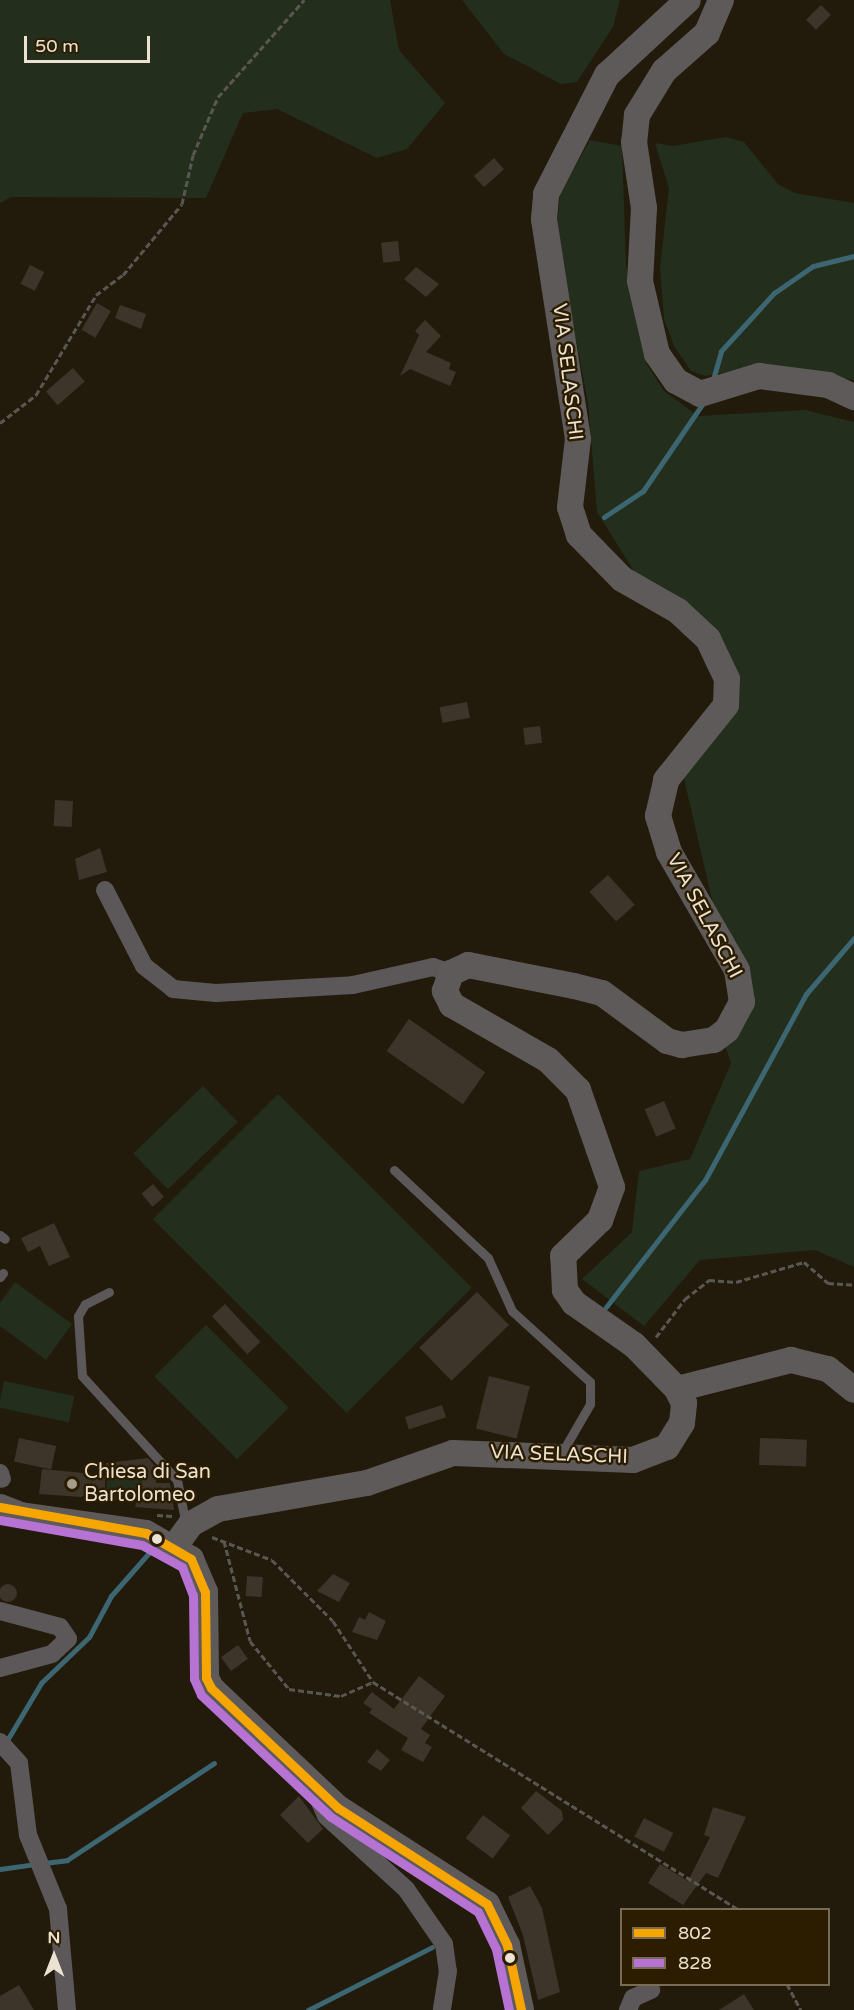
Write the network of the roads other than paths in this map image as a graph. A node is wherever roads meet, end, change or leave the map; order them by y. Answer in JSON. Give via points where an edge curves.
{"nodes":[{"id":1,"x":688,"y":0,"type":"edge"},
{"id":2,"x":721,"y":0,"type":"edge"},
{"id":3,"x":854,"y":397,"type":"edge"},
{"id":4,"x":105,"y":890,"type":"dead end"},
{"id":5,"x":451,"y":973,"type":"junction"},
{"id":6,"x":393,"y":1170,"type":"dead end"},
{"id":7,"x":109,"y":1292,"type":"dead end"},
{"id":8,"x":677,"y":1389,"type":"junction"},
{"id":9,"x":854,"y":1390,"type":"edge"},
{"id":10,"x":559,"y":1459,"type":"junction"},
{"id":11,"x":0,"y":1507,"type":"edge"},
{"id":12,"x":181,"y":1529,"type":"junction"},
{"id":13,"x":0,"y":1611,"type":"edge"},
{"id":14,"x":0,"y":1668,"type":"edge"},
{"id":15,"x":0,"y":1742,"type":"edge"},
{"id":16,"x":309,"y":1778,"type":"junction"},
{"id":17,"x":651,"y":1990,"type":"dead end"},
{"id":18,"x":67,"y":2010,"type":"edge"},
{"id":19,"x":442,"y":2010,"type":"edge"},
{"id":20,"x":520,"y":2010,"type":"edge"},
{"id":21,"x":628,"y":2010,"type":"edge"}],
"edges":[{"from":1,"to":5,"type":"street","name":"VIA SELASCHI","via":[[607,75],[546,194],[544,219],[578,440],[570,507],[579,534],[622,579],[678,611],[708,639],[727,679],[726,705],[666,780],[658,816],[669,852],[737,970],[742,1002],[727,1030],[714,1040],[682,1045],[667,1041],[602,993],[468,965]]},
{"from":2,"to":3,"type":"street","via":[[707,33],[664,71],[637,114],[634,142],[644,208],[640,281],[657,354],[676,381],[700,394],[759,376],[828,385]]},
{"from":4,"to":5,"type":"street","via":[[144,966],[173,989],[216,993],[353,986],[433,967]]},
{"from":5,"to":8,"type":"street","via":[[445,991],[452,1005],[548,1060],[578,1090],[590,1113],[612,1187],[610,1205],[570,1246],[561,1272],[574,1303],[634,1345]]},
{"from":6,"to":10,"type":"lane","via":[[488,1258],[512,1311],[590,1382],[590,1404]]},
{"from":7,"to":12,"type":"lane","via":[[85,1304],[78,1316],[82,1376],[177,1480]]},
{"from":8,"to":9,"type":"street","via":[[791,1360],[828,1369]]},
{"from":8,"to":10,"type":"street","name":"VIA SELASCHI","via":[[684,1403],[682,1423],[675,1439],[656,1454],[633,1460]]},
{"from":10,"to":12,"type":"street","name":"VIA SELASCHI","via":[[453,1453],[368,1483],[218,1509]]},
{"from":11,"to":12,"type":"street","via":[[21,1515],[146,1533]]},
{"from":12,"to":16,"type":"street","via":[[205,1592],[206,1678],[212,1689]]},
{"from":13,"to":14,"type":"street","via":[[60,1628],[68,1639],[52,1654]]},
{"from":15,"to":18,"type":"street","via":[[19,1763],[28,1835],[58,1909]]},
{"from":16,"to":19,"type":"street","via":[[326,1816],[406,1889],[444,1944],[448,1971]]},
{"from":16,"to":20,"type":"street","via":[[338,1808],[487,1904],[507,1945]]},
{"from":17,"to":21,"type":"street","via":[[633,1998]]}]}
